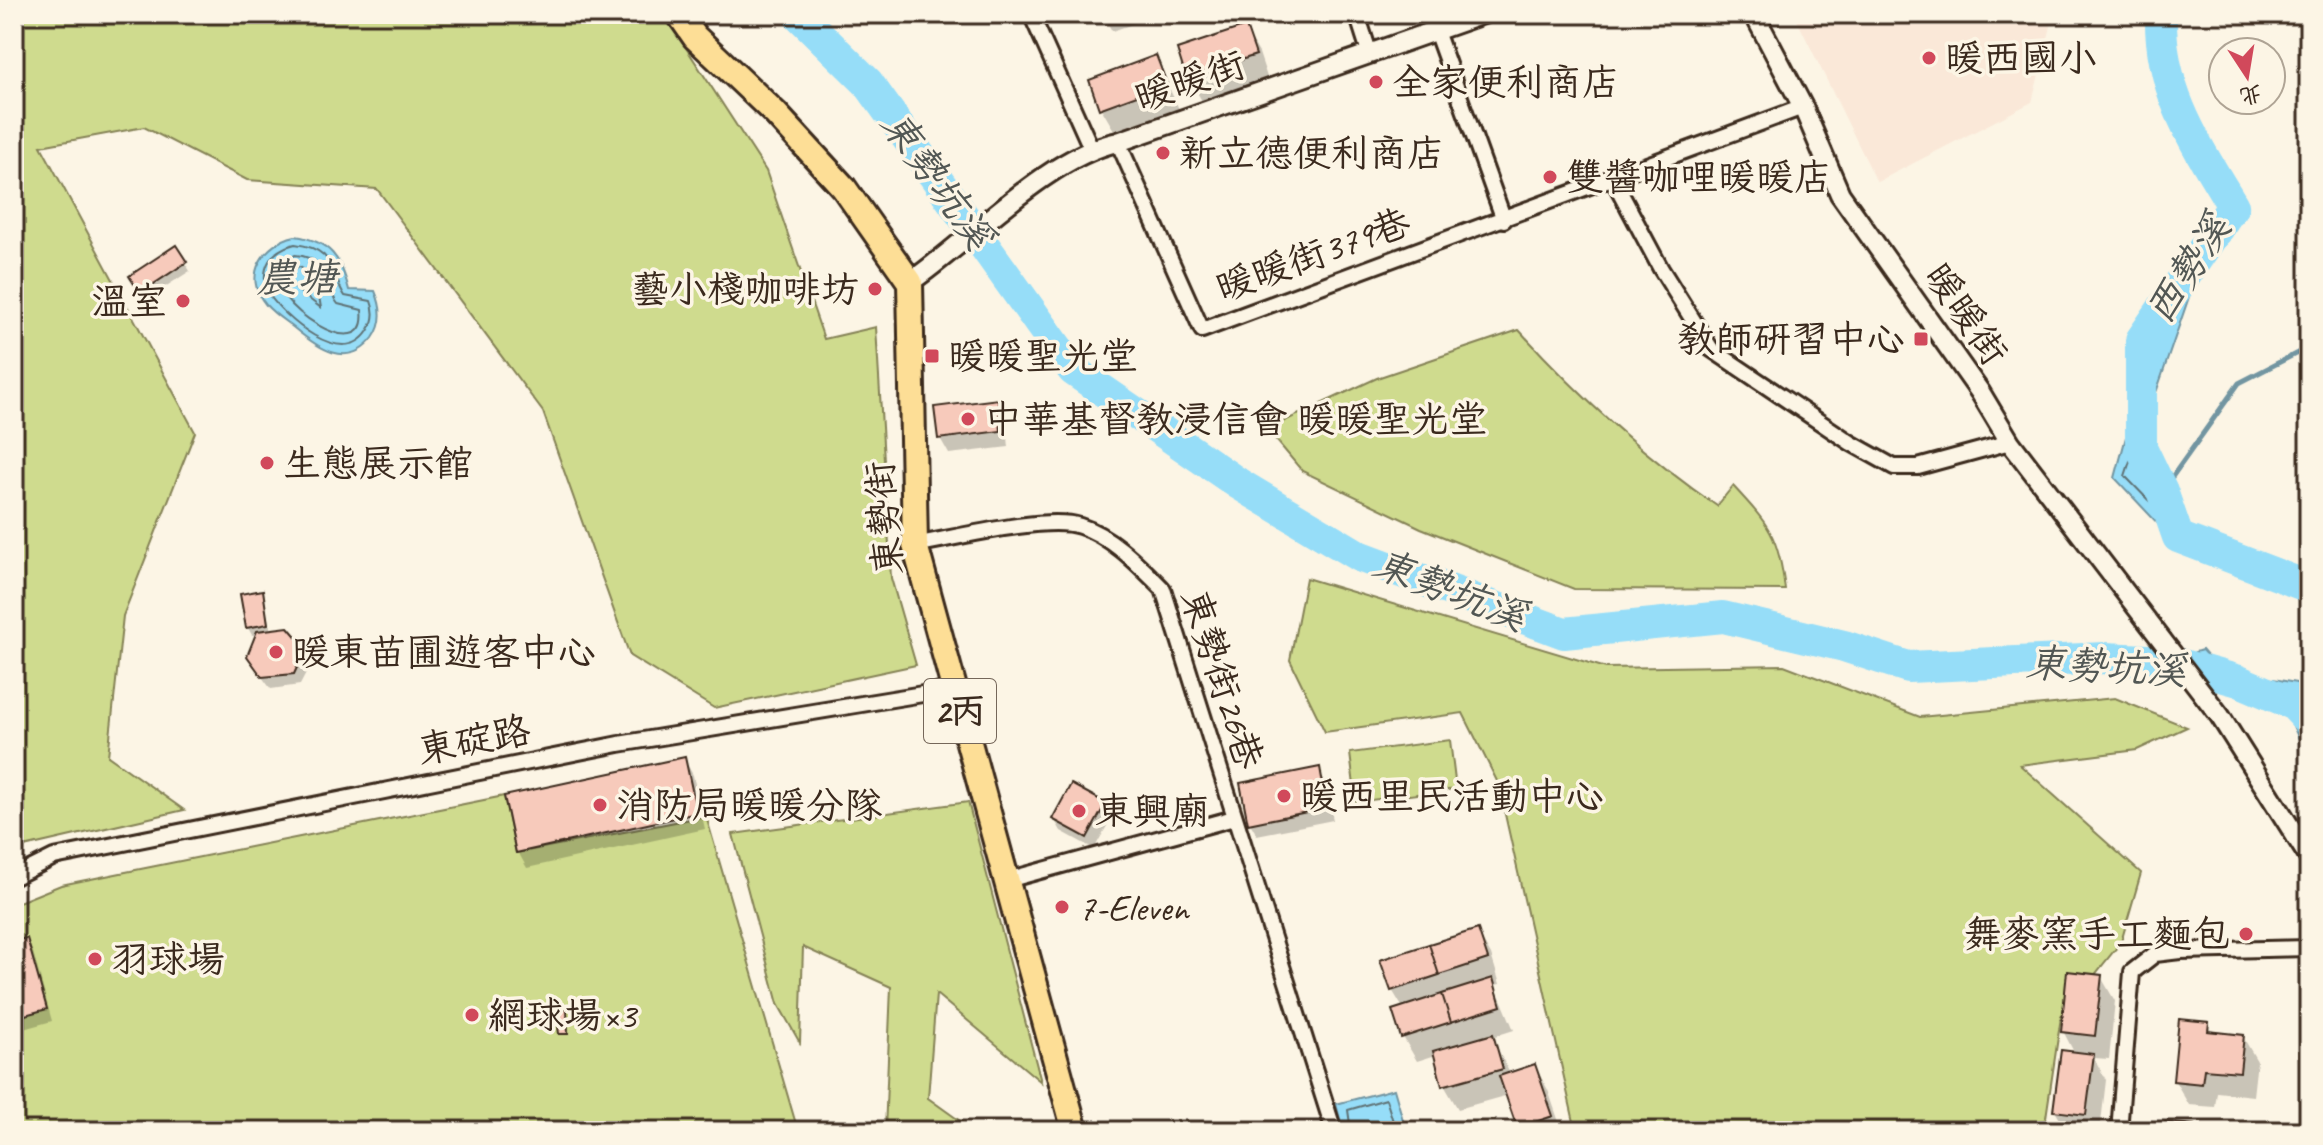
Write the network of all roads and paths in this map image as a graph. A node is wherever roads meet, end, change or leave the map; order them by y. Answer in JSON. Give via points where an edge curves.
{"nodes":[{"id":1,"x":679,"y":14,"type":"edge"},
{"id":2,"x":1031,"y":14,"type":"edge"},
{"id":3,"x":1357,"y":14,"type":"edge"},
{"id":4,"x":1483,"y":14,"type":"edge"},
{"id":5,"x":1754,"y":14,"type":"edge"},
{"id":6,"x":1436,"y":31,"type":"junction"},
{"id":7,"x":1370,"y":55,"type":"junction"},
{"id":8,"x":1803,"y":107,"type":"junction"},
{"id":9,"x":1118,"y":142,"type":"junction"},
{"id":10,"x":1091,"y":148,"type":"junction"},
{"id":11,"x":1612,"y":177,"type":"junction"},
{"id":12,"x":1504,"y":220,"type":"junction"},
{"id":13,"x":910,"y":282,"type":"junction"},
{"id":14,"x":2010,"y":442,"type":"junction"},
{"id":15,"x":915,"y":545,"type":"junction"},
{"id":16,"x":953,"y":689,"type":"junction"},
{"id":17,"x":1234,"y":818,"type":"junction"},
{"id":18,"x":2309,"y":857,"type":"edge"},
{"id":19,"x":14,"y":877,"type":"edge"},
{"id":20,"x":1007,"y":880,"type":"junction"},
{"id":21,"x":2309,"y":948,"type":"edge"},
{"id":22,"x":1075,"y":1131,"type":"edge"},
{"id":23,"x":1334,"y":1131,"type":"edge"},
{"id":24,"x":2119,"y":1131,"type":"edge"}],
"edges":[{"from":1,"to":13,"type":"main road","via":[[695,37],[844,188]]},
{"from":2,"to":10,"type":"street"},
{"from":3,"to":7,"type":"street"},
{"from":4,"to":6,"type":"street","name":"暖暖街"},
{"from":5,"to":8,"type":"street","name":"暖暖街"},
{"from":6,"to":7,"type":"street","name":"暖暖街"},
{"from":6,"to":12,"type":"street"},
{"from":7,"to":9,"type":"street","name":"暖暖街"},
{"from":8,"to":11,"type":"street","name":"暖暖街379巷"},
{"from":8,"to":14,"type":"street","name":"暖暖街","via":[[1840,194]]},
{"from":9,"to":10,"type":"street","name":"暖暖街"},
{"from":9,"to":12,"type":"street","name":"暖暖街379巷","via":[[1202,330]]},
{"from":10,"to":13,"type":"street","name":"暖暖街"},
{"from":11,"to":12,"type":"street","name":"暖暖街379巷"},
{"from":11,"to":14,"type":"street","via":[[1711,349],[1851,443],[1894,467],[1918,467]]},
{"from":13,"to":15,"type":"main road","name":"東勢街","number":"2丙"},
{"from":14,"to":18,"type":"street","name":"暖暖街","via":[[2220,716]]},
{"from":15,"to":16,"type":"main road","name":"東勢街","number":"2丙"},
{"from":15,"to":17,"type":"street","name":"東勢街26巷","via":[[1057,520],[1082,526],[1140,566],[1170,604]]},
{"from":16,"to":19,"type":"street","name":"東碇路","via":[[619,744],[99,847],[54,857]]},
{"from":16,"to":20,"type":"main road","name":"東勢街","number":"2丙"},
{"from":17,"to":20,"type":"street","name":"東勢街26巷"},
{"from":17,"to":23,"type":"street","name":"東勢街26巷"},
{"from":20,"to":22,"type":"main road","name":"東勢街","number":"2丙"},
{"from":21,"to":24,"type":"street","via":[[2155,954],[2132,972]]}]}
